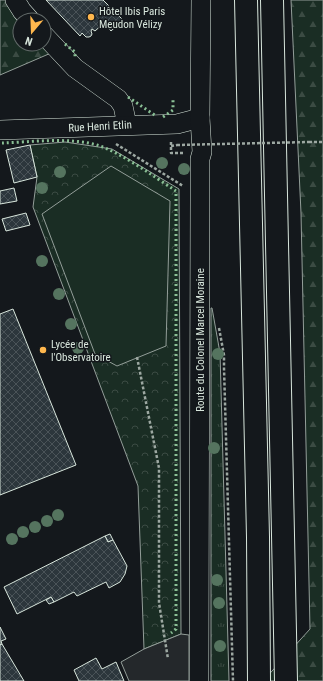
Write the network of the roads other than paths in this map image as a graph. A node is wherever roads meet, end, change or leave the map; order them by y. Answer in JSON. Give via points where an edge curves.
{"nodes":[{"id":1,"x":15,"y":0,"type":"edge"},
{"id":2,"x":201,"y":0,"type":"edge"},
{"id":3,"x":246,"y":0,"type":"edge"},
{"id":4,"x":272,"y":0,"type":"edge"},
{"id":5,"x":23,"y":12,"type":"edge"},
{"id":6,"x":52,"y":44,"type":"edge"},
{"id":7,"x":200,"y":118,"type":"junction"},
{"id":8,"x":127,"y":125,"type":"junction"},
{"id":9,"x":0,"y":130,"type":"edge"},
{"id":10,"x":199,"y":681,"type":"edge"},
{"id":11,"x":259,"y":681,"type":"edge"},
{"id":12,"x":286,"y":681,"type":"edge"}],
"edges":[{"from":1,"to":5,"type":"street"},
{"from":2,"to":7,"type":"street","name":"Route du Colonel Marcel Moraine"},
{"from":3,"to":11,"type":"highway"},
{"from":4,"to":12,"type":"highway"},
{"from":6,"to":8,"type":"street","via":[[75,68],[118,99],[123,106]]},
{"from":7,"to":8,"type":"street","name":"Rue Henri Etlin","via":[[177,124]]},
{"from":7,"to":10,"type":"street","name":"Route du Colonel Marcel Moraine","via":[[202,152]]},
{"from":8,"to":9,"type":"street","name":"Rue Henri Etlin"}]}
